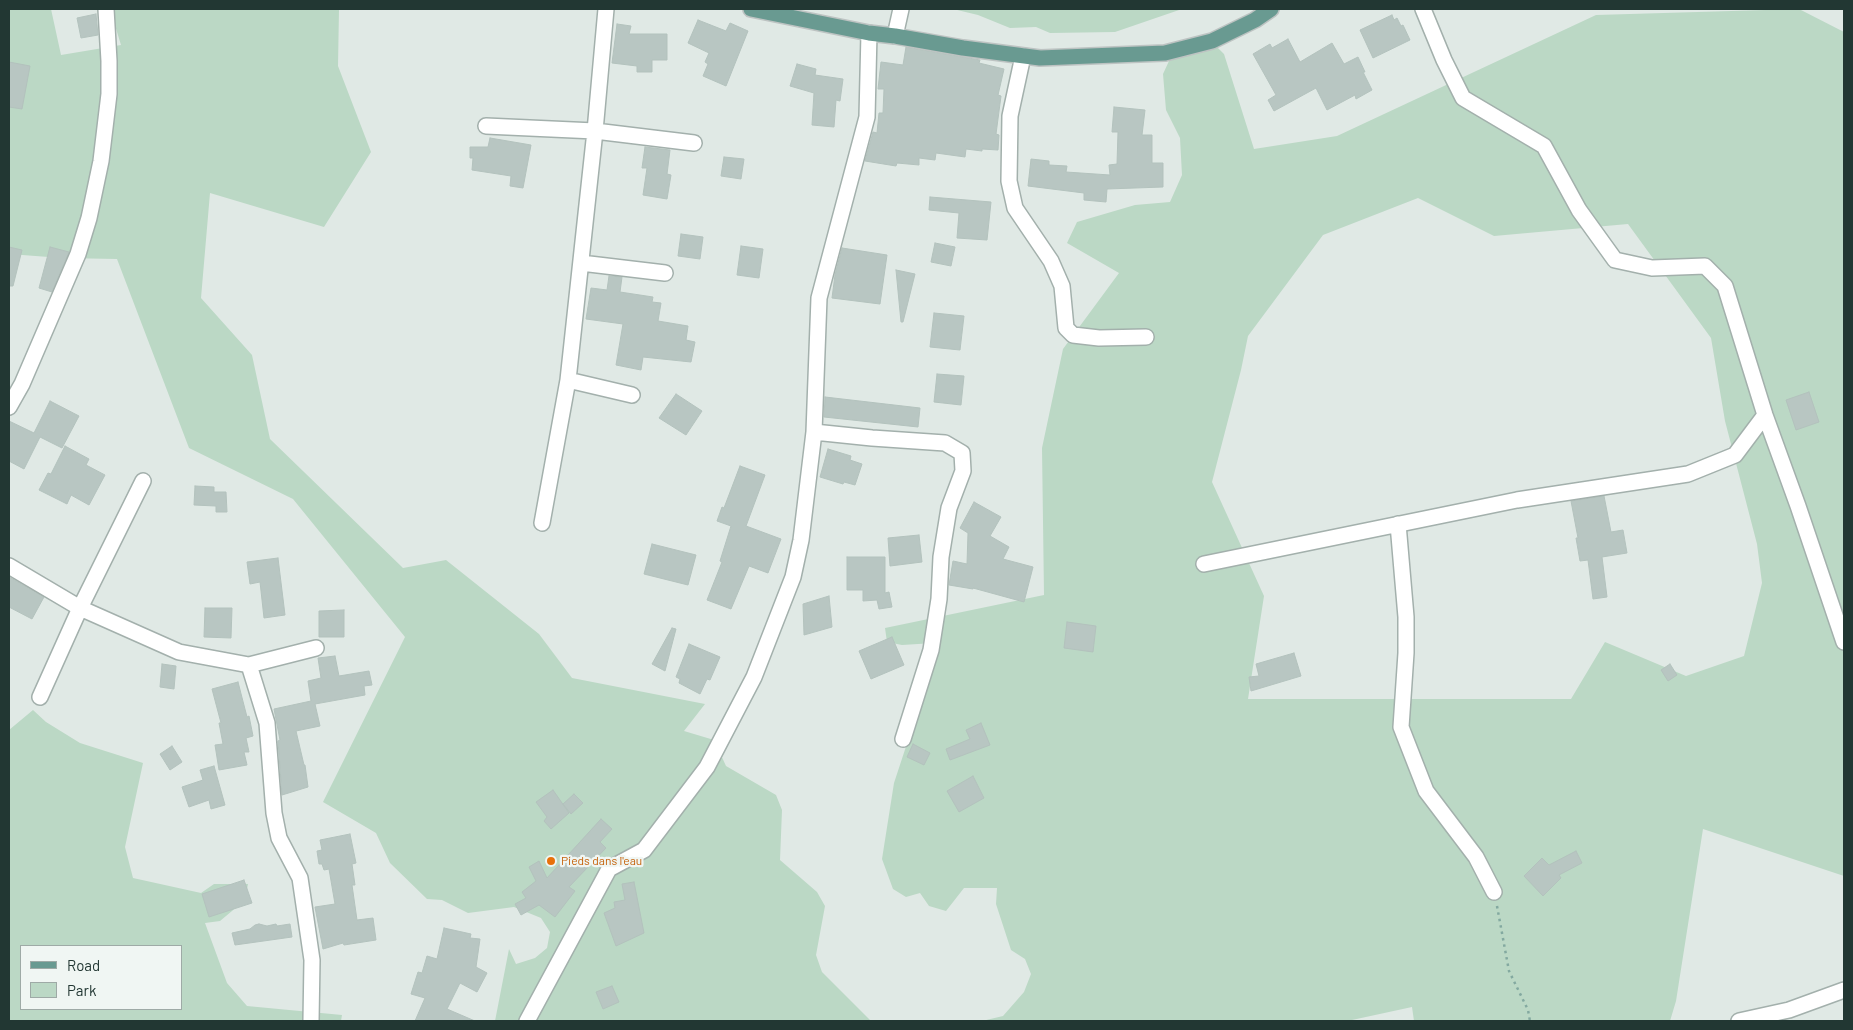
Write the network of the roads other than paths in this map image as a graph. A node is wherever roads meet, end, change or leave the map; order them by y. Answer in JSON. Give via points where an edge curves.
{"nodes":[{"id":1,"x":106,"y":9,"type":"edge"},
{"id":2,"x":606,"y":9,"type":"edge"},
{"id":3,"x":751,"y":9,"type":"edge"},
{"id":4,"x":901,"y":9,"type":"edge"},
{"id":5,"x":1271,"y":9,"type":"edge"},
{"id":6,"x":1423,"y":9,"type":"edge"},
{"id":7,"x":788,"y":12,"type":"edge"},
{"id":8,"x":869,"y":33,"type":"junction"},
{"id":9,"x":895,"y":36,"type":"junction"},
{"id":10,"x":1023,"y":56,"type":"junction"},
{"id":11,"x":486,"y":126,"type":"dead end"},
{"id":12,"x":595,"y":131,"type":"junction"},
{"id":13,"x":694,"y":143,"type":"dead end"},
{"id":14,"x":582,"y":263,"type":"junction"},
{"id":15,"x":665,"y":273,"type":"dead end"},
{"id":16,"x":1146,"y":337,"type":"dead end"},
{"id":17,"x":568,"y":380,"type":"junction"},
{"id":18,"x":632,"y":395,"type":"dead end"},
{"id":19,"x":9,"y":407,"type":"edge"},
{"id":20,"x":1765,"y":415,"type":"junction"},
{"id":21,"x":814,"y":432,"type":"junction"},
{"id":22,"x":143,"y":481,"type":"dead end"},
{"id":23,"x":542,"y":523,"type":"dead end"},
{"id":24,"x":1398,"y":524,"type":"junction"},
{"id":25,"x":1204,"y":564,"type":"dead end"},
{"id":26,"x":9,"y":566,"type":"edge"},
{"id":27,"x":80,"y":608,"type":"junction"},
{"id":28,"x":1844,"y":642,"type":"edge"},
{"id":29,"x":316,"y":648,"type":"dead end"},
{"id":30,"x":249,"y":665,"type":"junction"},
{"id":31,"x":40,"y":698,"type":"dead end"},
{"id":32,"x":903,"y":739,"type":"dead end"},
{"id":33,"x":1494,"y":892,"type":"road end"},
{"id":34,"x":1844,"y":990,"type":"edge"},
{"id":35,"x":312,"y":1021,"type":"edge"},
{"id":36,"x":527,"y":1021,"type":"edge"},
{"id":37,"x":1739,"y":1021,"type":"edge"}],
"edges":[{"from":1,"to":19,"type":"street","via":[[109,94],[101,160],[89,218],[78,254]]},
{"from":2,"to":12,"type":"street"},
{"from":3,"to":7,"type":"main road"},
{"from":4,"to":9,"type":"street"},
{"from":5,"to":10,"type":"main road","via":[[1212,41],[1165,53]]},
{"from":6,"to":20,"type":"street","via":[[1463,98],[1544,146],[1579,210],[1615,260],[1652,268],[1705,266],[1725,286]]},
{"from":7,"to":8,"type":"main road"},
{"from":8,"to":9,"type":"main road"},
{"from":8,"to":21,"type":"street","via":[[867,117],[819,298]]},
{"from":9,"to":10,"type":"main road"},
{"from":10,"to":16,"type":"street","via":[[1010,116],[1009,181],[1015,208],[1051,261],[1062,286],[1066,328],[1073,335],[1099,338]]},
{"from":11,"to":12,"type":"street"},
{"from":12,"to":13,"type":"street"},
{"from":12,"to":14,"type":"street"},
{"from":14,"to":15,"type":"street"},
{"from":14,"to":17,"type":"street"},
{"from":17,"to":18,"type":"street"},
{"from":17,"to":23,"type":"street"},
{"from":20,"to":24,"type":"street","via":[[1735,455],[1688,474],[1518,500]]},
{"from":20,"to":28,"type":"street"},
{"from":21,"to":32,"type":"street","via":[[945,443],[962,453],[963,471],[949,508],[941,556],[932,650]]},
{"from":21,"to":36,"type":"street","via":[[794,577],[754,677],[707,767],[644,850],[608,869]]},
{"from":22,"to":27,"type":"street"},
{"from":24,"to":25,"type":"street"},
{"from":24,"to":33,"type":"street","via":[[1406,617],[1401,728],[1426,791],[1476,857]]},
{"from":26,"to":27,"type":"street"},
{"from":27,"to":30,"type":"street","via":[[179,652]]},
{"from":27,"to":31,"type":"street"},
{"from":29,"to":30,"type":"street"},
{"from":30,"to":35,"type":"street","via":[[267,723],[279,838],[300,878],[312,960]]},
{"from":34,"to":37,"type":"street","via":[[1789,1010]]}]}
